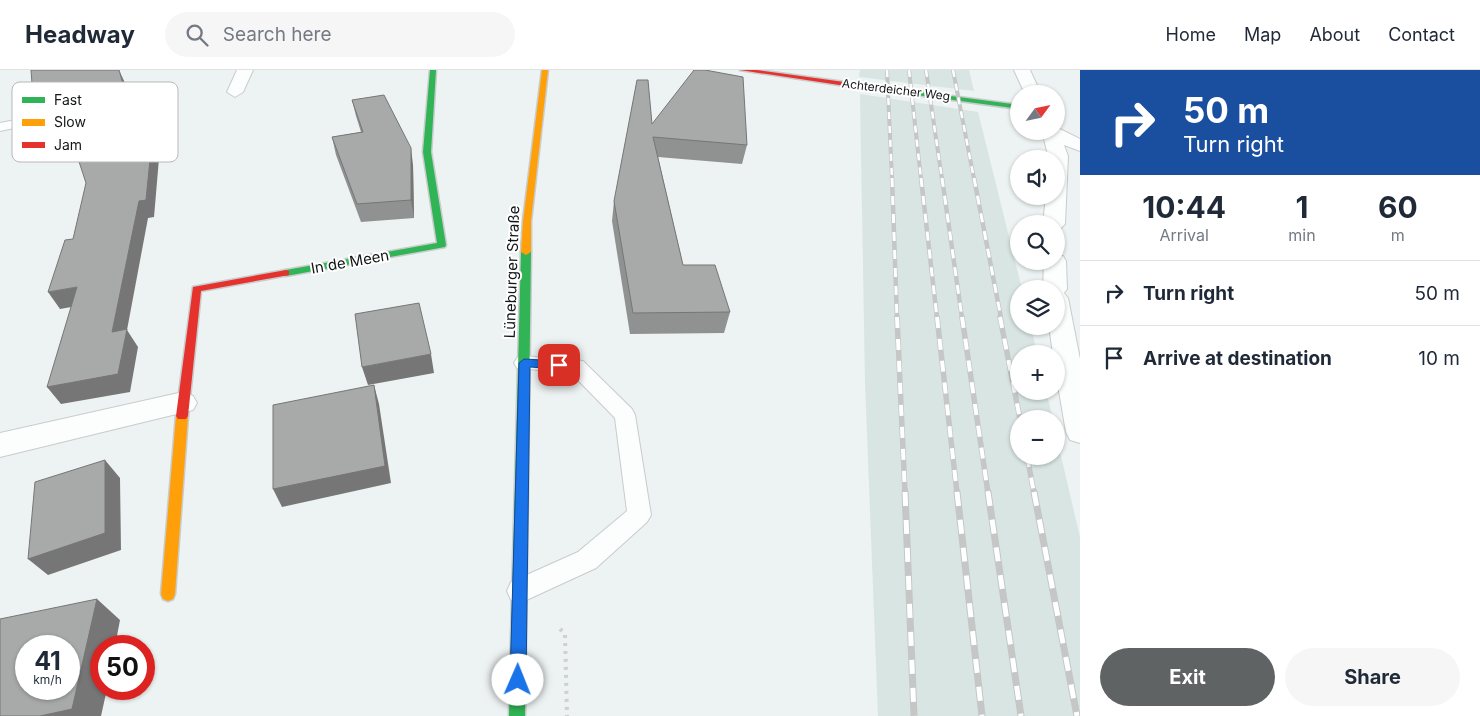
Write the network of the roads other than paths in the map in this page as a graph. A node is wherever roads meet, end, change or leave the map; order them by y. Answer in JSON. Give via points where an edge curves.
{"nodes":[{"id":1,"x":245,"y":70,"type":"edge"},
{"id":2,"x":433,"y":70,"type":"edge"},
{"id":3,"x":545,"y":70,"type":"edge"},
{"id":4,"x":743,"y":70,"type":"edge"},
{"id":5,"x":1022,"y":70,"type":"edge"},
{"id":6,"x":1029,"y":85,"type":"edge"},
{"id":7,"x":235,"y":92,"type":"dead end"},
{"id":8,"x":1010,"y":106,"type":"edge"},
{"id":9,"x":1065,"y":138,"type":"edge"},
{"id":10,"x":1055,"y":140,"type":"edge"},
{"id":11,"x":1080,"y":146,"type":"edge"},
{"id":12,"x":1056,"y":215,"type":"edge"},
{"id":13,"x":1063,"y":335,"type":"edge"},
{"id":14,"x":524,"y":363,"type":"junction"},
{"id":15,"x":183,"y":404,"type":"junction"},
{"id":16,"x":1080,"y":432,"type":"edge"},
{"id":17,"x":0,"y":445,"type":"edge"},
{"id":18,"x":520,"y":590,"type":"junction"},
{"id":19,"x":168,"y":594,"type":"dead end"},
{"id":20,"x":517,"y":716,"type":"edge"}],
"edges":[{"from":1,"to":7,"type":"street"},
{"from":2,"to":15,"type":"street","name":"In de Meen","via":[[427,152],[442,245],[196,289]]},
{"from":3,"to":14,"type":"street","name":"Lüneburger Straße","via":[[527,221]]},
{"from":4,"to":8,"type":"street","name":"Achterdeicher Weg"},
{"from":5,"to":6,"type":"street"},
{"from":9,"to":11,"type":"street"},
{"from":10,"to":12,"type":"street","via":[[1065,183]]},
{"from":13,"to":16,"type":"street"},
{"from":14,"to":18,"type":"street","name":"Lüneburger Straße"},
{"from":14,"to":18,"type":"lane","via":[[576,366],[625,415],[639,515],[587,560]]},
{"from":15,"to":17,"type":"street"},
{"from":15,"to":19,"type":"street","name":"In de Meen"},
{"from":18,"to":20,"type":"street","name":"Lüneburger Straße"}]}
